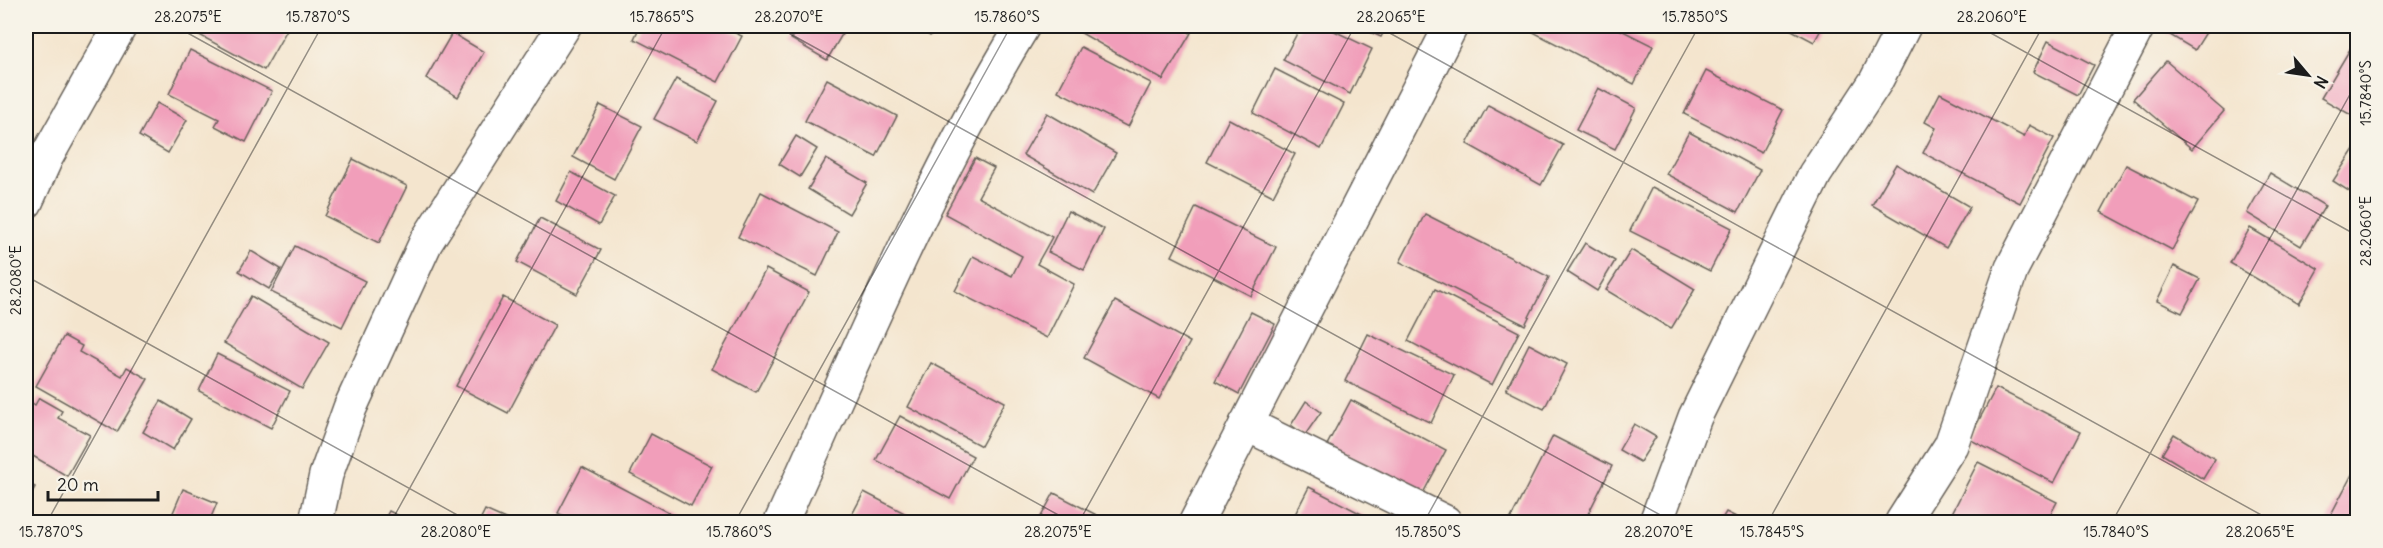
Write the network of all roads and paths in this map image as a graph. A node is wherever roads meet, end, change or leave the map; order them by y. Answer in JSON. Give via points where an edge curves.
{"nodes":[{"id":1,"x":120,"y":26,"type":"edge"},
{"id":2,"x":564,"y":26,"type":"edge"},
{"id":3,"x":1023,"y":26,"type":"edge"},
{"id":4,"x":1451,"y":26,"type":"edge"},
{"id":5,"x":1904,"y":26,"type":"edge"},
{"id":6,"x":2138,"y":26,"type":"edge"},
{"id":7,"x":26,"y":202,"type":"edge"},
{"id":8,"x":1246,"y":424,"type":"junction"},
{"id":9,"x":316,"y":522,"type":"edge"},
{"id":10,"x":781,"y":522,"type":"edge"},
{"id":11,"x":1197,"y":522,"type":"edge"},
{"id":12,"x":1444,"y":522,"type":"edge"},
{"id":13,"x":1656,"y":522,"type":"edge"},
{"id":14,"x":1902,"y":522,"type":"edge"}],
"edges":[{"from":1,"to":7,"type":"street","via":[[47,156]]},
{"from":2,"to":9,"type":"street","via":[[426,242],[350,408],[326,476]]},
{"from":3,"to":10,"type":"street","via":[[986,87],[934,189]]},
{"from":4,"to":8,"type":"street"},
{"from":5,"to":13,"type":"street","via":[[1876,81],[1815,174],[1695,417]]},
{"from":6,"to":14,"type":"street","via":[[2012,268],[1951,445]]},
{"from":8,"to":11,"type":"street"},
{"from":8,"to":12,"type":"street"}]}
